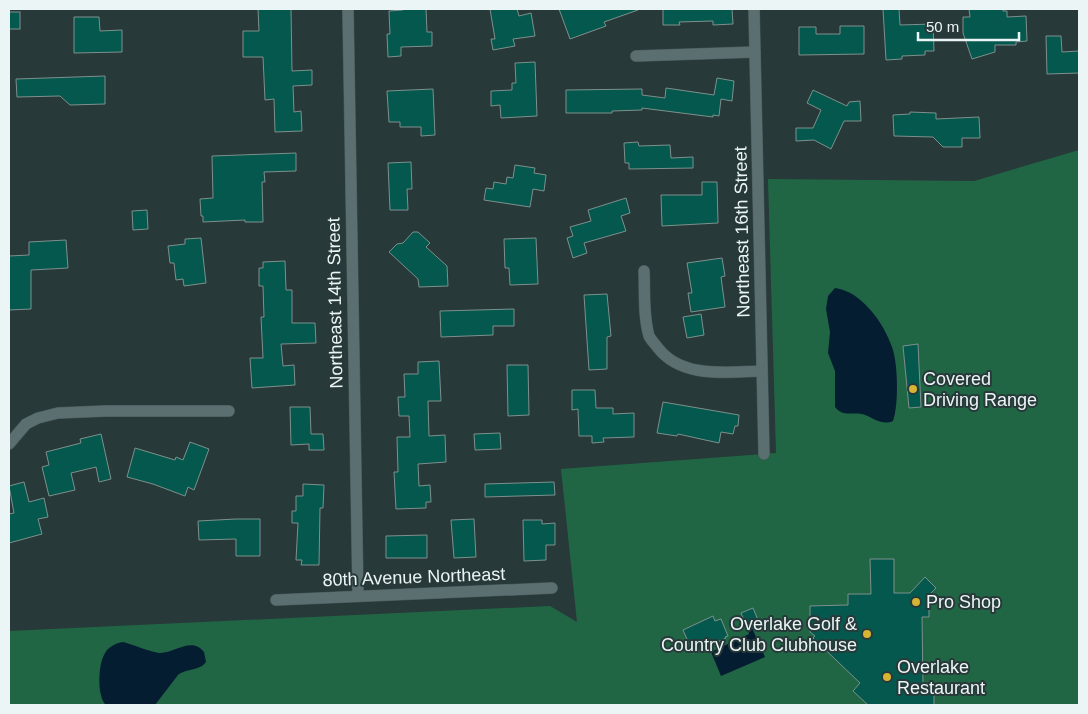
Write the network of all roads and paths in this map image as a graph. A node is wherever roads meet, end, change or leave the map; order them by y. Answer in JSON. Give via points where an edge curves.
{"nodes":[{"id":1,"x":348,"y":9,"type":"edge"},
{"id":2,"x":754,"y":9,"type":"edge"},
{"id":3,"x":755,"y":52,"type":"junction"},
{"id":4,"x":636,"y":56,"type":"dead end"},
{"id":5,"x":644,"y":271,"type":"dead end"},
{"id":6,"x":762,"y":371,"type":"junction"},
{"id":7,"x":229,"y":411,"type":"dead end"},
{"id":8,"x":9,"y":444,"type":"edge"},
{"id":9,"x":764,"y":454,"type":"dead end"},
{"id":10,"x":552,"y":588,"type":"dead end"},
{"id":11,"x":358,"y":596,"type":"junction"},
{"id":12,"x":276,"y":600,"type":"dead end"}],
"edges":[{"from":1,"to":11,"type":"street","name":"Northeast 14th Street"},
{"from":2,"to":3,"type":"street","name":"Northeast 16th Street"},
{"from":3,"to":4,"type":"street"},
{"from":3,"to":6,"type":"street","name":"Northeast 16th Street"},
{"from":5,"to":6,"type":"street","via":[[646,322],[650,338],[661,353],[692,370]]},
{"from":6,"to":9,"type":"street","name":"Northeast 16th Street"},
{"from":7,"to":8,"type":"street","via":[[58,413],[26,424]]},
{"from":10,"to":11,"type":"street","name":"80th Avenue Northeast"},
{"from":11,"to":12,"type":"street","name":"80th Avenue Northeast"}]}
